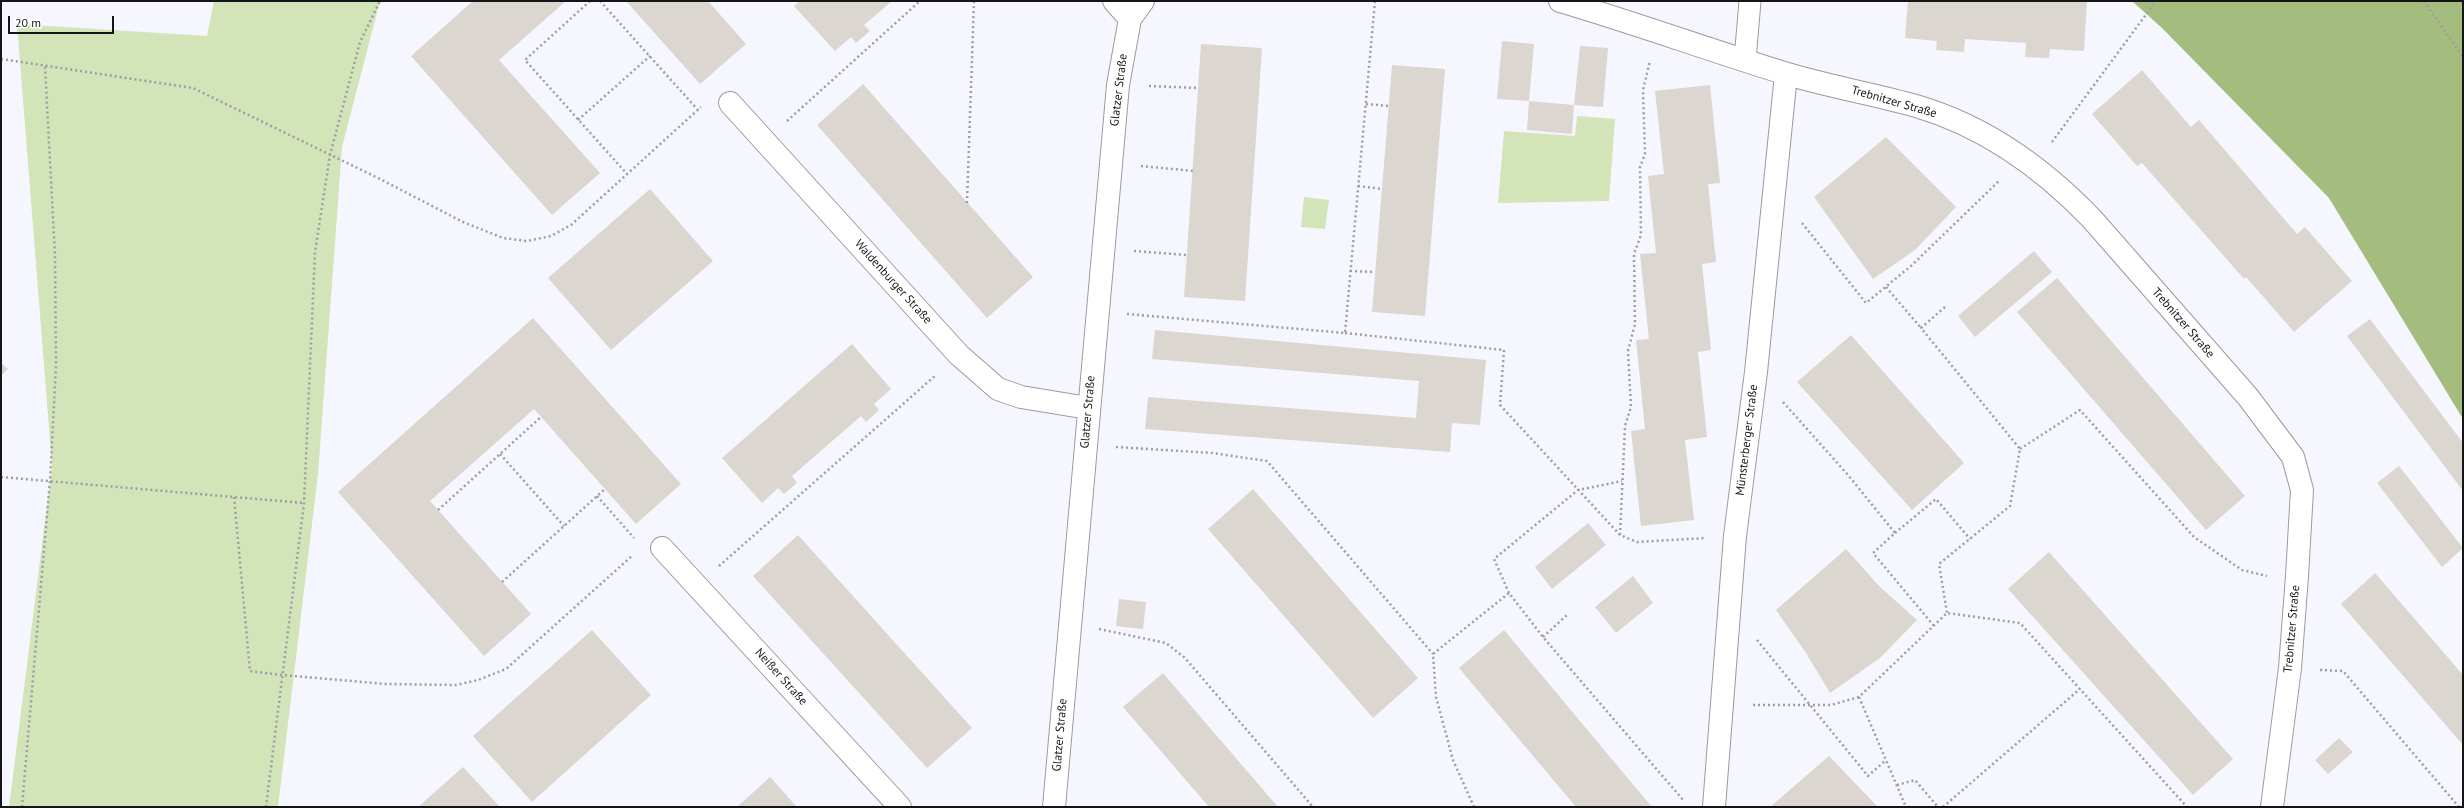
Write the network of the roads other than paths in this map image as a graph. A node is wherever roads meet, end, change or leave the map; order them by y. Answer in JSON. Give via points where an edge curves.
{"nodes":[{"id":1,"x":1114,"y":1,"type":"edge"},
{"id":2,"x":1143,"y":1,"type":"edge"},
{"id":3,"x":1560,"y":1,"type":"edge"},
{"id":4,"x":1750,"y":1,"type":"edge"},
{"id":5,"x":1130,"y":19,"type":"junction"},
{"id":6,"x":1745,"y":60,"type":"junction"},
{"id":7,"x":1786,"y":74,"type":"junction"},
{"id":8,"x":730,"y":103,"type":"road end"},
{"id":9,"x":1088,"y":408,"type":"junction"},
{"id":10,"x":652,"y":547,"type":"road end"},
{"id":11,"x":900,"y":807,"type":"edge"},
{"id":12,"x":1054,"y":807,"type":"edge"},
{"id":13,"x":1714,"y":807,"type":"edge"},
{"id":14,"x":2272,"y":807,"type":"edge"}],
"edges":[{"from":1,"to":5,"type":"street"},
{"from":2,"to":5,"type":"street"},
{"from":3,"to":6,"type":"street","name":"Trebnitzer Straße"},
{"from":4,"to":6,"type":"lane"},
{"from":5,"to":9,"type":"street","name":"Glatzer Straße","via":[[1118,85]]},
{"from":6,"to":7,"type":"street","name":"Trebnitzer Straße"},
{"from":7,"to":13,"type":"street","name":"Münsterberger Straße","via":[[1756,372],[1735,536]]},
{"from":7,"to":14,"type":"street","name":"Trebnitzer Straße","via":[[1918,107],[1977,130],[2029,162],[2069,195],[2092,219],[2252,402],[2293,457],[2302,490],[2297,576],[2290,668]]},
{"from":8,"to":9,"type":"street","name":"Waldenburger Straße","via":[[959,355],[998,389],[1021,397]]},
{"from":9,"to":12,"type":"street","name":"Glatzer Straße"},
{"from":10,"to":11,"type":"street","name":"Neißer Straße","via":[[697,586]]}]}
